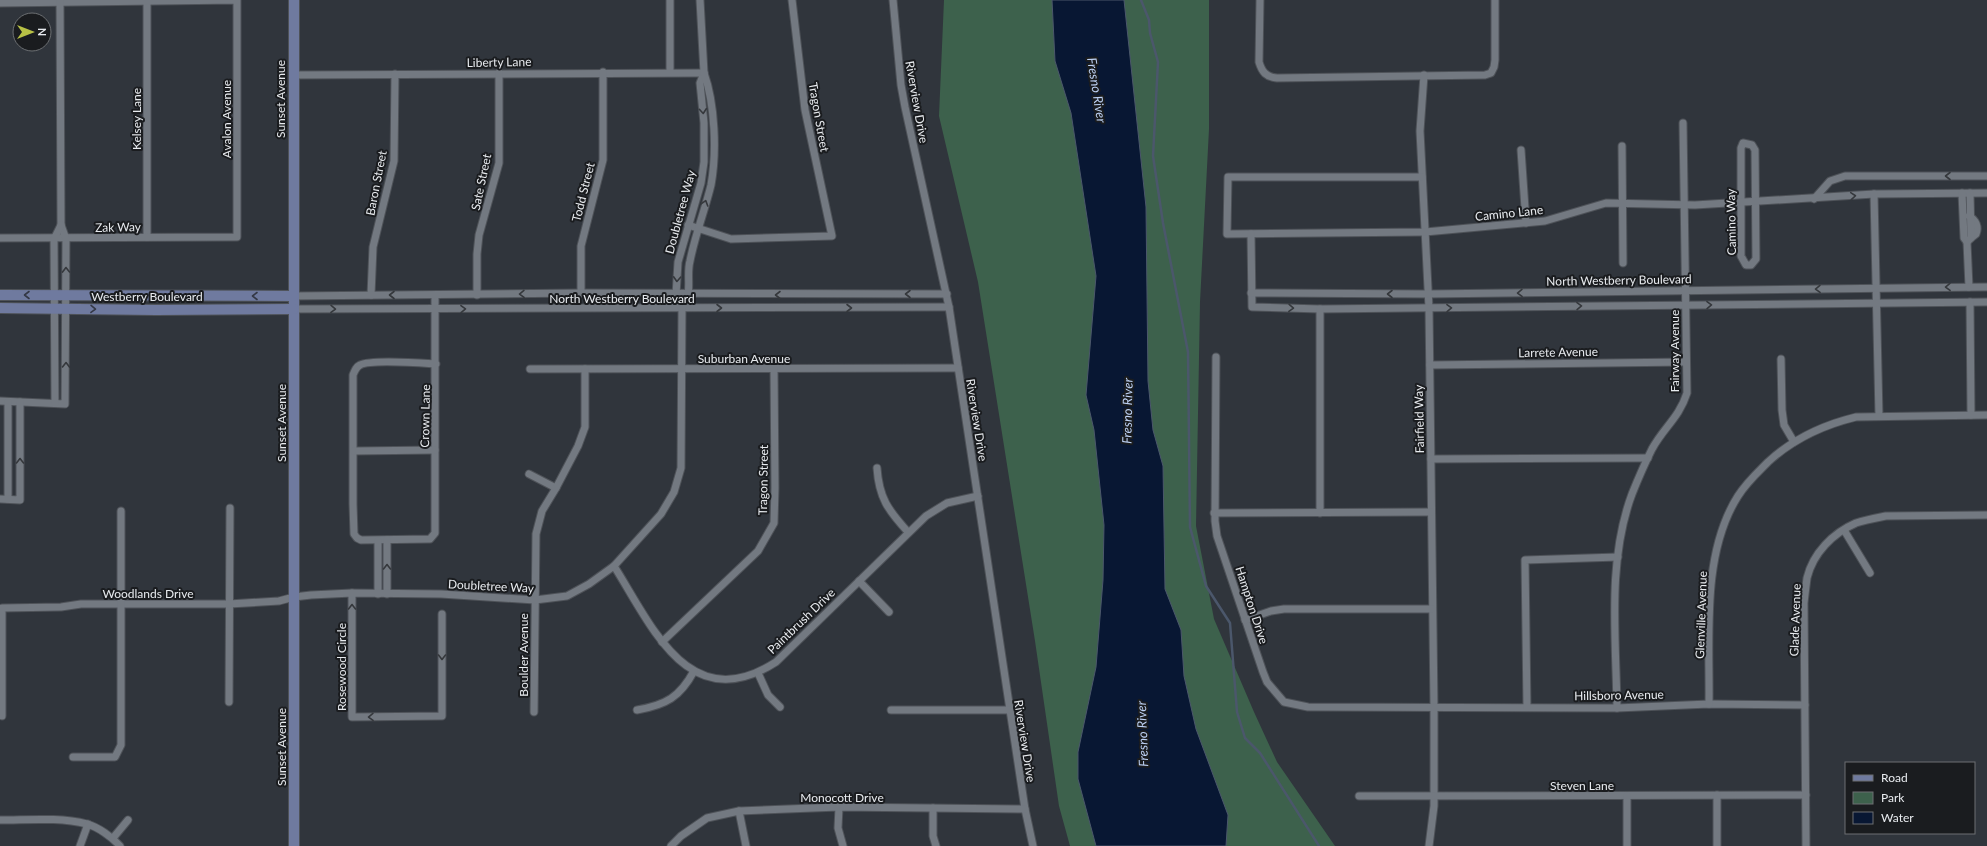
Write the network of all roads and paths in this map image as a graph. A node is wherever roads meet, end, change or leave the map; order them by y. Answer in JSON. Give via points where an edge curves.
{"nodes":[{"id":1,"x":237,"y":0,"type":"edge"},
{"id":2,"x":294,"y":0,"type":"edge"},
{"id":3,"x":670,"y":0,"type":"edge"},
{"id":4,"x":700,"y":0,"type":"edge"},
{"id":5,"x":792,"y":0,"type":"edge"},
{"id":6,"x":892,"y":0,"type":"edge"},
{"id":7,"x":1260,"y":0,"type":"edge"},
{"id":8,"x":1495,"y":0,"type":"edge"},
{"id":9,"x":147,"y":1,"type":"junction"},
{"id":10,"x":60,"y":2,"type":"junction"},
{"id":11,"x":0,"y":3,"type":"edge"},
{"id":12,"x":603,"y":72,"type":"junction"},
{"id":13,"x":670,"y":72,"type":"junction"},
{"id":14,"x":499,"y":73,"type":"junction"},
{"id":15,"x":704,"y":73,"type":"junction"},
{"id":16,"x":394,"y":74,"type":"junction"},
{"id":17,"x":293,"y":75,"type":"junction"},
{"id":18,"x":1424,"y":75,"type":"junction"},
{"id":19,"x":1683,"y":123,"type":"dead end"},
{"id":20,"x":1622,"y":146,"type":"dead end"},
{"id":21,"x":1521,"y":150,"type":"dead end"},
{"id":22,"x":1987,"y":176,"type":"edge"},
{"id":23,"x":1422,"y":177,"type":"junction"},
{"id":24,"x":1966,"y":193,"type":"junction"},
{"id":25,"x":1987,"y":193,"type":"edge"},
{"id":26,"x":1874,"y":194,"type":"junction"},
{"id":27,"x":1814,"y":199,"type":"junction"},
{"id":28,"x":1623,"y":203,"type":"junction"},
{"id":29,"x":1756,"y":203,"type":"junction"},
{"id":30,"x":1741,"y":204,"type":"junction"},
{"id":31,"x":1684,"y":206,"type":"junction"},
{"id":32,"x":1966,"y":216,"type":"junction"},
{"id":33,"x":1526,"y":223,"type":"junction"},
{"id":34,"x":688,"y":224,"type":"junction"},
{"id":35,"x":60,"y":225,"type":"junction"},
{"id":36,"x":697,"y":228,"type":"junction"},
{"id":37,"x":1425,"y":232,"type":"junction"},
{"id":38,"x":1251,"y":234,"type":"junction"},
{"id":39,"x":147,"y":237,"type":"junction"},
{"id":40,"x":237,"y":237,"type":"joint"},
{"id":41,"x":0,"y":238,"type":"edge"},
{"id":42,"x":54,"y":239,"type":"junction"},
{"id":43,"x":66,"y":239,"type":"junction"},
{"id":44,"x":1969,"y":240,"type":"junction"},
{"id":45,"x":1623,"y":263,"type":"dead end"},
{"id":46,"x":1969,"y":286,"type":"junction"},
{"id":47,"x":1987,"y":286,"type":"edge"},
{"id":48,"x":1876,"y":288,"type":"junction"},
{"id":49,"x":1685,"y":290,"type":"junction"},
{"id":50,"x":1251,"y":293,"type":"junction"},
{"id":51,"x":581,"y":294,"type":"junction"},
{"id":52,"x":947,"y":294,"type":"junction"},
{"id":53,"x":1428,"y":294,"type":"junction"},
{"id":54,"x":0,"y":295,"type":"edge"},
{"id":55,"x":435,"y":295,"type":"junction"},
{"id":56,"x":477,"y":295,"type":"junction"},
{"id":57,"x":676,"y":295,"type":"junction"},
{"id":58,"x":688,"y":295,"type":"junction"},
{"id":59,"x":54,"y":296,"type":"junction"},
{"id":60,"x":66,"y":296,"type":"junction"},
{"id":61,"x":294,"y":296,"type":"junction"},
{"id":62,"x":371,"y":296,"type":"junction"},
{"id":63,"x":1970,"y":302,"type":"junction"},
{"id":64,"x":1987,"y":302,"type":"edge"},
{"id":65,"x":1876,"y":303,"type":"junction"},
{"id":66,"x":1685,"y":305,"type":"junction"},
{"id":67,"x":949,"y":307,"type":"junction"},
{"id":68,"x":0,"y":308,"type":"edge"},
{"id":69,"x":1429,"y":308,"type":"junction"},
{"id":70,"x":54,"y":309,"type":"junction"},
{"id":71,"x":67,"y":309,"type":"junction"},
{"id":72,"x":294,"y":309,"type":"junction"},
{"id":73,"x":682,"y":309,"type":"junction"},
{"id":74,"x":1320,"y":309,"type":"junction"},
{"id":75,"x":435,"y":310,"type":"junction"},
{"id":76,"x":1216,"y":357,"type":"dead end"},
{"id":77,"x":1781,"y":359,"type":"dead end"},
{"id":78,"x":1686,"y":362,"type":"junction"},
{"id":79,"x":436,"y":364,"type":"junction"},
{"id":80,"x":1430,"y":365,"type":"junction"},
{"id":81,"x":958,"y":368,"type":"junction"},
{"id":82,"x":530,"y":369,"type":"dead end"},
{"id":83,"x":585,"y":369,"type":"junction"},
{"id":84,"x":682,"y":369,"type":"junction"},
{"id":85,"x":774,"y":369,"type":"junction"},
{"id":86,"x":0,"y":402,"type":"edge"},
{"id":87,"x":8,"y":402,"type":"junction"},
{"id":88,"x":20,"y":402,"type":"junction"},
{"id":89,"x":55,"y":403,"type":"junction"},
{"id":90,"x":1971,"y":415,"type":"junction"},
{"id":91,"x":1987,"y":415,"type":"edge"},
{"id":92,"x":1879,"y":416,"type":"junction"},
{"id":93,"x":1794,"y":442,"type":"junction"},
{"id":94,"x":435,"y":450,"type":"junction"},
{"id":95,"x":354,"y":451,"type":"junction"},
{"id":96,"x":1648,"y":458,"type":"junction"},
{"id":97,"x":1431,"y":459,"type":"junction"},
{"id":98,"x":878,"y":468,"type":"dead end"},
{"id":99,"x":529,"y":474,"type":"dead end"},
{"id":100,"x":556,"y":488,"type":"junction"},
{"id":101,"x":978,"y":496,"type":"junction"},
{"id":102,"x":0,"y":499,"type":"edge"},
{"id":103,"x":8,"y":499,"type":"junction"},
{"id":104,"x":230,"y":508,"type":"dead end"},
{"id":105,"x":122,"y":511,"type":"dead end"},
{"id":106,"x":1431,"y":512,"type":"junction"},
{"id":107,"x":1214,"y":513,"type":"junction"},
{"id":108,"x":1320,"y":513,"type":"junction"},
{"id":109,"x":1987,"y":515,"type":"edge"},
{"id":110,"x":1844,"y":530,"type":"junction"},
{"id":111,"x":908,"y":532,"type":"junction"},
{"id":112,"x":387,"y":540,"type":"junction"},
{"id":113,"x":378,"y":541,"type":"junction"},
{"id":114,"x":1618,"y":557,"type":"junction"},
{"id":115,"x":614,"y":566,"type":"junction"},
{"id":116,"x":1870,"y":573,"type":"dead end"},
{"id":117,"x":859,"y":581,"type":"junction"},
{"id":118,"x":352,"y":593,"type":"junction"},
{"id":119,"x":378,"y":594,"type":"junction"},
{"id":120,"x":387,"y":594,"type":"junction"},
{"id":121,"x":294,"y":597,"type":"junction"},
{"id":122,"x":535,"y":600,"type":"junction"},
{"id":123,"x":122,"y":604,"type":"junction"},
{"id":124,"x":229,"y":604,"type":"junction"},
{"id":125,"x":1432,"y":609,"type":"junction"},
{"id":126,"x":889,"y":612,"type":"dead end"},
{"id":127,"x":442,"y":616,"type":"dead end"},
{"id":128,"x":1245,"y":620,"type":"junction"},
{"id":129,"x":662,"y":642,"type":"junction"},
{"id":130,"x":694,"y":671,"type":"junction"},
{"id":131,"x":758,"y":673,"type":"junction"},
{"id":132,"x":229,"y":702,"type":"dead end"},
{"id":133,"x":1710,"y":704,"type":"junction"},
{"id":134,"x":1805,"y":705,"type":"junction"},
{"id":135,"x":780,"y":707,"type":"dead end"},
{"id":136,"x":1434,"y":707,"type":"junction"},
{"id":137,"x":1526,"y":707,"type":"junction"},
{"id":138,"x":1617,"y":708,"type":"junction"},
{"id":139,"x":637,"y":710,"type":"dead end"},
{"id":140,"x":891,"y":710,"type":"dead end"},
{"id":141,"x":1009,"y":710,"type":"junction"},
{"id":142,"x":534,"y":712,"type":"dead end"},
{"id":143,"x":2,"y":716,"type":"dead end"},
{"id":144,"x":73,"y":757,"type":"dead end"},
{"id":145,"x":1806,"y":795,"type":"junction"},
{"id":146,"x":1359,"y":796,"type":"dead end"},
{"id":147,"x":1434,"y":796,"type":"junction"},
{"id":148,"x":1627,"y":796,"type":"junction"},
{"id":149,"x":1718,"y":796,"type":"junction"},
{"id":150,"x":839,"y":807,"type":"junction"},
{"id":151,"x":934,"y":808,"type":"junction"},
{"id":152,"x":1025,"y":809,"type":"junction"},
{"id":153,"x":739,"y":810,"type":"junction"},
{"id":154,"x":0,"y":820,"type":"edge"},
{"id":155,"x":128,"y":820,"type":"dead end"},
{"id":156,"x":88,"y":824,"type":"junction"},
{"id":157,"x":113,"y":838,"type":"junction"},
{"id":158,"x":80,"y":846,"type":"edge"},
{"id":159,"x":120,"y":846,"type":"edge"},
{"id":160,"x":294,"y":846,"type":"edge"},
{"id":161,"x":671,"y":846,"type":"edge"},
{"id":162,"x":746,"y":846,"type":"edge"},
{"id":163,"x":843,"y":846,"type":"edge"},
{"id":164,"x":936,"y":846,"type":"edge"},
{"id":165,"x":1033,"y":846,"type":"edge"},
{"id":166,"x":1430,"y":846,"type":"edge"},
{"id":167,"x":1627,"y":846,"type":"edge"},
{"id":168,"x":1717,"y":846,"type":"edge"},
{"id":169,"x":1806,"y":846,"type":"edge"}],
"edges":[{"from":1,"to":9,"type":"street"},
{"from":1,"to":40,"type":"street","name":"Avalon Avenue"},
{"from":2,"to":17,"type":"main road","name":"Sunset Avenue"},
{"from":3,"to":13,"type":"street"},
{"from":4,"to":15,"type":"street","name":"Doubletree Way"},
{"from":5,"to":36,"type":"street","name":"Tragon Street","via":[[805,110],[832,236],[731,239]]},
{"from":6,"to":52,"type":"street","name":"Riverview Drive","via":[[905,107]]},
{"from":7,"to":18,"type":"street","via":[[1259,62],[1261,69],[1270,77]]},
{"from":8,"to":18,"type":"street","via":[[1495,60],[1491,73]]},
{"from":9,"to":10,"type":"street"},
{"from":9,"to":39,"type":"street","name":"Kelsey Lane"},
{"from":10,"to":11,"type":"street"},
{"from":10,"to":35,"type":"street"},
{"from":12,"to":13,"type":"street","name":"Liberty Lane"},
{"from":12,"to":14,"type":"street","name":"Liberty Lane"},
{"from":12,"to":51,"type":"street","name":"Todd Street","via":[[603,160],[581,246]]},
{"from":13,"to":15,"type":"street","name":"Liberty Lane"},
{"from":14,"to":16,"type":"street","name":"Liberty Lane"},
{"from":14,"to":56,"type":"street","name":"Sate Street","via":[[499,163],[479,235]]},
{"from":15,"to":34,"type":"street","name":"Doubletree Way","one_way":true,"via":[[700,83],[704,162],[701,183]]},
{"from":36,"to":15,"type":"street","name":"Doubletree Way","one_way":true,"via":[[711,185],[714,163],[713,122],[708,82]]},
{"from":16,"to":17,"type":"street","name":"Liberty Lane"},
{"from":16,"to":62,"type":"street","name":"Baron Street","via":[[394,161],[373,247]]},
{"from":17,"to":61,"type":"main road","name":"Sunset Avenue"},
{"from":18,"to":23,"type":"street","name":"Fairfield Way","via":[[1420,131]]},
{"from":19,"to":31,"type":"street","name":"Fairway Avenue"},
{"from":20,"to":28,"type":"street"},
{"from":21,"to":33,"type":"street"},
{"from":22,"to":27,"type":"street","one_way":true,"via":[[1845,176],[1830,181]]},
{"from":23,"to":37,"type":"street","name":"Fairfield Way"},
{"from":23,"to":38,"type":"street","name":"Camino Lane","via":[[1228,177],[1227,234]]},
{"from":24,"to":25,"type":"street","name":"Camino Lane"},
{"from":24,"to":26,"type":"street","name":"Camino Lane"},
{"from":24,"to":32,"type":"street"},
{"from":27,"to":26,"type":"street","name":"Camino Lane","one_way":true},
{"from":26,"to":48,"type":"street"},
{"from":27,"to":29,"type":"street","name":"Camino Lane"},
{"from":28,"to":31,"type":"street","name":"Camino Lane"},
{"from":28,"to":33,"type":"street","name":"Camino Lane","via":[[1606,203],[1545,221]]},
{"from":28,"to":45,"type":"street"},
{"from":29,"to":30,"type":"street","name":"Camino Lane"},
{"from":29,"to":30,"type":"street","name":"Camino Way","via":[[1756,150],[1752,145],[1743,143]]},
{"from":29,"to":30,"type":"street","name":"Camino Way","via":[[1756,259],[1751,265],[1746,265],[1741,256]]},
{"from":30,"to":31,"type":"street","name":"Camino Lane"},
{"from":31,"to":49,"type":"street","name":"Fairway Avenue"},
{"from":32,"to":44,"type":"street","via":[[1964,238]]},
{"from":32,"to":44,"type":"street","via":[[1976,223],[1977,230]]},
{"from":33,"to":37,"type":"street","name":"Camino Lane"},
{"from":34,"to":36,"type":"street"},
{"from":34,"to":57,"type":"street","name":"Doubletree Way","one_way":true,"via":[[678,262]]},
{"from":35,"to":42,"type":"street"},
{"from":35,"to":43,"type":"street"},
{"from":36,"to":58,"type":"street","name":"Doubletree Way","via":[[689,264]]},
{"from":37,"to":38,"type":"street","name":"Camino Lane"},
{"from":37,"to":53,"type":"street","name":"Fairfield Way"},
{"from":38,"to":50,"type":"street"},
{"from":39,"to":40,"type":"street","name":"Zak Way"},
{"from":39,"to":43,"type":"street","name":"Zak Way"},
{"from":41,"to":42,"type":"street","name":"Zak Way"},
{"from":42,"to":43,"type":"street","name":"Zak Way"},
{"from":42,"to":59,"type":"street"},
{"from":60,"to":43,"type":"street","one_way":true},
{"from":44,"to":46,"type":"street"},
{"from":46,"to":47,"type":"street","name":"North Westberry Boulevard"},
{"from":46,"to":48,"type":"street","name":"North Westberry Boulevard","one_way":true},
{"from":48,"to":49,"type":"street","name":"North Westberry Boulevard","one_way":true},
{"from":48,"to":65,"type":"street"},
{"from":49,"to":53,"type":"street","name":"North Westberry Boulevard","one_way":true},
{"from":49,"to":66,"type":"street","name":"Fairway Avenue"},
{"from":53,"to":50,"type":"street","name":"North Westberry Boulevard","one_way":true},
{"from":50,"to":74,"type":"street","one_way":true,"via":[[1252,307]]},
{"from":51,"to":56,"type":"street","name":"North Westberry Boulevard","one_way":true},
{"from":51,"to":57,"type":"street","name":"North Westberry Boulevard"},
{"from":52,"to":58,"type":"street","name":"North Westberry Boulevard","one_way":true},
{"from":52,"to":67,"type":"street","name":"Riverview Drive"},
{"from":53,"to":69,"type":"street","name":"Fairfield Way"},
{"from":59,"to":54,"type":"main road","name":"Westberry Boulevard","one_way":true},
{"from":55,"to":56,"type":"street","name":"North Westberry Boulevard"},
{"from":55,"to":62,"type":"street","name":"North Westberry Boulevard","one_way":true},
{"from":55,"to":75,"type":"street","name":"Crown Lane"},
{"from":57,"to":58,"type":"street","name":"North Westberry Boulevard"},
{"from":57,"to":73,"type":"street","name":"Doubletree Way"},
{"from":58,"to":73,"type":"street","name":"Doubletree Way"},
{"from":59,"to":60,"type":"main road","name":"Westberry Boulevard"},
{"from":59,"to":70,"type":"street"},
{"from":61,"to":60,"type":"main road","name":"Westberry Boulevard","one_way":true},
{"from":60,"to":71,"type":"street"},
{"from":61,"to":62,"type":"street","name":"North Westberry Boulevard"},
{"from":61,"to":72,"type":"main road","name":"Sunset Avenue"},
{"from":63,"to":64,"type":"street"},
{"from":63,"to":65,"type":"street"},
{"from":63,"to":90,"type":"street"},
{"from":66,"to":65,"type":"street","one_way":true},
{"from":65,"to":92,"type":"street"},
{"from":69,"to":66,"type":"street","one_way":true},
{"from":66,"to":78,"type":"street","name":"Fairway Avenue"},
{"from":73,"to":67,"type":"street","name":"North Westberry Boulevard","one_way":true},
{"from":67,"to":81,"type":"street","name":"Riverview Drive"},
{"from":68,"to":70,"type":"main road","name":"Westberry Boulevard"},
{"from":69,"to":74,"type":"street"},
{"from":69,"to":80,"type":"street","name":"Fairfield Way"},
{"from":70,"to":71,"type":"main road","name":"Westberry Boulevard"},
{"from":70,"to":89,"type":"street"},
{"from":71,"to":72,"type":"main road","name":"Westberry Boulevard","one_way":true},
{"from":89,"to":71,"type":"street","one_way":true,"via":[[65,404]]},
{"from":72,"to":75,"type":"street","name":"North Westberry Boulevard","one_way":true},
{"from":72,"to":121,"type":"main road","name":"Sunset Avenue"},
{"from":75,"to":73,"type":"street","name":"North Westberry Boulevard","one_way":true},
{"from":73,"to":84,"type":"street","name":"Doubletree Way"},
{"from":74,"to":108,"type":"street"},
{"from":75,"to":79,"type":"street","name":"Crown Lane"},
{"from":76,"to":107,"type":"street","name":"Hampton Drive"},
{"from":77,"to":93,"type":"street","via":[[1784,424]]},
{"from":78,"to":80,"type":"street","name":"Larrete Avenue"},
{"from":78,"to":96,"type":"street","name":"Fairway Avenue","via":[[1684,402],[1679,413],[1652,448]]},
{"from":79,"to":94,"type":"street","name":"Crown Lane"},
{"from":79,"to":95,"type":"street","via":[[373,363],[361,364],[355,369]]},
{"from":80,"to":97,"type":"street","name":"Fairfield Way"},
{"from":81,"to":85,"type":"street","name":"Suburban Avenue"},
{"from":81,"to":101,"type":"street","name":"Riverview Drive"},
{"from":82,"to":83,"type":"street","name":"Suburban Avenue"},
{"from":83,"to":84,"type":"street","name":"Suburban Avenue"},
{"from":83,"to":100,"type":"street","name":"Boulder Avenue","via":[[585,428]]},
{"from":84,"to":85,"type":"street","name":"Suburban Avenue"},
{"from":84,"to":115,"type":"street","name":"Doubletree Way","via":[[680,468],[674,492],[660,514]]},
{"from":85,"to":129,"type":"street","name":"Tragon Street","via":[[774,524],[758,550]]},
{"from":86,"to":87,"type":"street"},
{"from":87,"to":88,"type":"street"},
{"from":87,"to":103,"type":"street"},
{"from":88,"to":89,"type":"street"},
{"from":103,"to":88,"type":"street","one_way":true,"via":[[20,500]]},
{"from":90,"to":91,"type":"street","name":"Glenville Avenue"},
{"from":90,"to":92,"type":"street","name":"Glenville Avenue"},
{"from":92,"to":93,"type":"street","name":"Glenville Avenue","via":[[1856,417],[1836,422]]},
{"from":93,"to":133,"type":"street","name":"Glenville Avenue","via":[[1750,479],[1737,496],[1726,519],[1713,568]]},
{"from":94,"to":95,"type":"street"},
{"from":94,"to":112,"type":"street","name":"Crown Lane","via":[[436,528],[433,536],[430,539]]},
{"from":95,"to":113,"type":"street","via":[[354,534],[361,540]]},
{"from":96,"to":97,"type":"street"},
{"from":96,"to":114,"type":"street","name":"Fairway Avenue","via":[[1632,494]]},
{"from":97,"to":106,"type":"street","name":"Fairfield Way"},
{"from":98,"to":111,"type":"street","via":[[880,492],[884,502]]},
{"from":99,"to":100,"type":"street"},
{"from":100,"to":122,"type":"street","name":"Boulder Avenue","via":[[542,511],[536,534]]},
{"from":101,"to":111,"type":"street","name":"Paintbrush Drive","via":[[947,503],[926,516]]},
{"from":101,"to":141,"type":"street","name":"Riverview Drive"},
{"from":102,"to":103,"type":"street"},
{"from":104,"to":124,"type":"street"},
{"from":105,"to":123,"type":"street"},
{"from":106,"to":108,"type":"street"},
{"from":106,"to":125,"type":"street","name":"Fairfield Way"},
{"from":107,"to":108,"type":"street"},
{"from":107,"to":128,"type":"street","name":"Hampton Drive","via":[[1217,536]]},
{"from":109,"to":110,"type":"street","name":"Glade Avenue","via":[[1886,516],[1856,523]]},
{"from":110,"to":116,"type":"street"},
{"from":110,"to":134,"type":"street","name":"Glade Avenue","via":[[1826,543],[1815,558],[1808,577],[1804,603]]},
{"from":111,"to":117,"type":"street","name":"Paintbrush Drive"},
{"from":112,"to":113,"type":"street"},
{"from":120,"to":112,"type":"street","one_way":true},
{"from":113,"to":119,"type":"street"},
{"from":114,"to":137,"type":"street","via":[[1525,560]]},
{"from":114,"to":138,"type":"street","name":"Fairway Avenue"},
{"from":115,"to":122,"type":"street","name":"Doubletree Way","via":[[567,596]]},
{"from":115,"to":129,"type":"street","name":"Paintbrush Drive"},
{"from":117,"to":126,"type":"street"},
{"from":117,"to":131,"type":"street","name":"Paintbrush Drive","via":[[776,662]]},
{"from":118,"to":119,"type":"street","name":"Doubletree Way"},
{"from":118,"to":121,"type":"street","name":"Doubletree Way"},
{"from":127,"to":118,"type":"street","name":"Rosewood Circle","one_way":true,"via":[[442,716],[352,717]]},
{"from":119,"to":120,"type":"street","name":"Doubletree Way"},
{"from":120,"to":122,"type":"street","name":"Doubletree Way","via":[[441,594]]},
{"from":121,"to":124,"type":"street","name":"Woodlands Drive","via":[[279,601]]},
{"from":121,"to":160,"type":"main road","name":"Sunset Avenue"},
{"from":122,"to":142,"type":"street","name":"Boulder Avenue"},
{"from":123,"to":124,"type":"street","name":"Woodlands Drive"},
{"from":123,"to":143,"type":"street","name":"Woodlands Drive","via":[[2,608]]},
{"from":123,"to":144,"type":"street","via":[[121,745],[115,757]]},
{"from":124,"to":132,"type":"street"},
{"from":125,"to":128,"type":"street","via":[[1284,609]]},
{"from":125,"to":136,"type":"street","name":"Fairfield Way"},
{"from":128,"to":136,"type":"street","name":"Hampton Drive","via":[[1262,672],[1284,702],[1308,707]]},
{"from":129,"to":130,"type":"street","name":"Paintbrush Drive","via":[[672,655]]},
{"from":130,"to":131,"type":"street","name":"Paintbrush Drive","via":[[715,678],[730,679]]},
{"from":130,"to":139,"type":"street","via":[[681,691],[671,699]]},
{"from":131,"to":135,"type":"street","via":[[768,695]]},
{"from":133,"to":134,"type":"street","name":"Hillsboro Avenue"},
{"from":133,"to":138,"type":"street","name":"Hillsboro Avenue"},
{"from":134,"to":145,"type":"street","name":"Glade Avenue"},
{"from":136,"to":137,"type":"street","name":"Hillsboro Avenue"},
{"from":136,"to":147,"type":"street","name":"Fairfield Way"},
{"from":137,"to":138,"type":"street","name":"Hillsboro Avenue"},
{"from":140,"to":141,"type":"street"},
{"from":141,"to":152,"type":"street","name":"Riverview Drive"},
{"from":145,"to":149,"type":"street","name":"Steven Lane"},
{"from":145,"to":169,"type":"street","name":"Glade Avenue"},
{"from":146,"to":147,"type":"street","name":"Steven Lane"},
{"from":147,"to":148,"type":"street","name":"Steven Lane"},
{"from":147,"to":166,"type":"street","name":"Fairfield Way"},
{"from":148,"to":149,"type":"street","name":"Steven Lane"},
{"from":148,"to":167,"type":"street"},
{"from":149,"to":168,"type":"street"},
{"from":150,"to":151,"type":"street","name":"Monocott Drive"},
{"from":150,"to":153,"type":"street","name":"Monocott Drive"},
{"from":150,"to":163,"type":"street","via":[[838,828]]},
{"from":151,"to":152,"type":"street","name":"Monocott Drive"},
{"from":151,"to":164,"type":"street"},
{"from":152,"to":165,"type":"street","name":"Riverview Drive"},
{"from":153,"to":161,"type":"street","name":"Monocott Drive","via":[[707,818],[680,836]]},
{"from":153,"to":162,"type":"street"},
{"from":154,"to":156,"type":"street","via":[[63,820]]},
{"from":155,"to":157,"type":"street"},
{"from":156,"to":157,"type":"street"},
{"from":156,"to":158,"type":"street"},
{"from":157,"to":159,"type":"street"}]}
